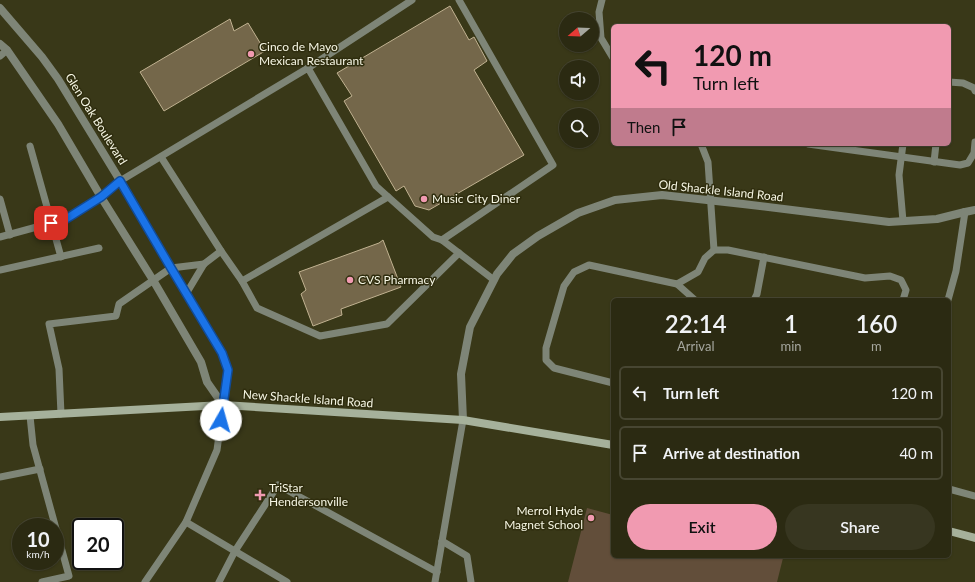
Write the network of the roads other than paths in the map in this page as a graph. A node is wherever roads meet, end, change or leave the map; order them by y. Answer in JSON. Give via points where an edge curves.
{"nodes":[{"id":1,"x":412,"y":0,"type":"edge"},
{"id":2,"x":459,"y":0,"type":"edge"},
{"id":3,"x":602,"y":0,"type":"edge"},
{"id":4,"x":0,"y":8,"type":"edge"},
{"id":5,"x":0,"y":44,"type":"edge"},
{"id":6,"x":7,"y":50,"type":"junction"},
{"id":7,"x":611,"y":55,"type":"edge"},
{"id":8,"x":0,"y":56,"type":"edge"},
{"id":9,"x":308,"y":68,"type":"junction"},
{"id":10,"x":951,"y":82,"type":"edge"},
{"id":11,"x":975,"y":91,"type":"edge"},
{"id":12,"x":975,"y":142,"type":"edge"},
{"id":13,"x":30,"y":146,"type":"dead end"},
{"id":14,"x":702,"y":146,"type":"edge"},
{"id":15,"x":821,"y":146,"type":"edge"},
{"id":16,"x":903,"y":146,"type":"edge"},
{"id":17,"x":936,"y":146,"type":"edge"},
{"id":18,"x":161,"y":157,"type":"junction"},
{"id":19,"x":901,"y":158,"type":"junction"},
{"id":20,"x":934,"y":162,"type":"junction"},
{"id":21,"x":120,"y":181,"type":"junction"},
{"id":22,"x":101,"y":197,"type":"junction"},
{"id":23,"x":388,"y":197,"type":"junction"},
{"id":24,"x":0,"y":199,"type":"edge"},
{"id":25,"x":710,"y":200,"type":"junction"},
{"id":26,"x":975,"y":210,"type":"edge"},
{"id":27,"x":965,"y":212,"type":"junction"},
{"id":28,"x":903,"y":222,"type":"junction"},
{"id":29,"x":51,"y":223,"type":"junction"},
{"id":30,"x":10,"y":235,"type":"junction"},
{"id":31,"x":0,"y":237,"type":"edge"},
{"id":32,"x":442,"y":240,"type":"junction"},
{"id":33,"x":99,"y":248,"type":"dead end"},
{"id":34,"x":714,"y":250,"type":"junction"},
{"id":35,"x":221,"y":251,"type":"junction"},
{"id":36,"x":459,"y":253,"type":"junction"},
{"id":37,"x":61,"y":257,"type":"junction"},
{"id":38,"x":764,"y":257,"type":"junction"},
{"id":39,"x":204,"y":264,"type":"junction"},
{"id":40,"x":171,"y":268,"type":"junction"},
{"id":41,"x":0,"y":270,"type":"edge"},
{"id":42,"x":153,"y":280,"type":"junction"},
{"id":43,"x":494,"y":280,"type":"junction"},
{"id":44,"x":242,"y":282,"type":"junction"},
{"id":45,"x":677,"y":284,"type":"junction"},
{"id":46,"x":186,"y":294,"type":"junction"},
{"id":47,"x":693,"y":298,"type":"edge"},
{"id":48,"x":755,"y":298,"type":"edge"},
{"id":49,"x":904,"y":298,"type":"edge"},
{"id":50,"x":949,"y":298,"type":"edge"},
{"id":51,"x":611,"y":382,"type":"edge"},
{"id":52,"x":223,"y":405,"type":"junction"},
{"id":53,"x":61,"y":414,"type":"junction"},
{"id":54,"x":30,"y":416,"type":"junction"},
{"id":55,"x":0,"y":417,"type":"edge"},
{"id":56,"x":463,"y":420,"type":"junction"},
{"id":57,"x":611,"y":445,"type":"edge"},
{"id":58,"x":40,"y":469,"type":"junction"},
{"id":59,"x":0,"y":477,"type":"edge"},
{"id":60,"x":951,"y":490,"type":"edge"},
{"id":61,"x":975,"y":496,"type":"edge"},
{"id":62,"x":186,"y":522,"type":"junction"},
{"id":63,"x":951,"y":532,"type":"edge"},
{"id":64,"x":975,"y":538,"type":"edge"},
{"id":65,"x":442,"y":541,"type":"junction"},
{"id":66,"x":235,"y":551,"type":"junction"},
{"id":67,"x":437,"y":572,"type":"junction"},
{"id":68,"x":42,"y":582,"type":"edge"},
{"id":69,"x":145,"y":582,"type":"edge"},
{"id":70,"x":219,"y":582,"type":"edge"},
{"id":71,"x":287,"y":582,"type":"edge"},
{"id":72,"x":435,"y":582,"type":"edge"},
{"id":73,"x":472,"y":582,"type":"edge"}],
"edges":[{"from":1,"to":9,"type":"lane"},
{"from":2,"to":32,"type":"lane","via":[[553,165]]},
{"from":3,"to":7,"type":"lane","via":[[599,12],[601,38]]},
{"from":4,"to":21,"type":"street","name":"Glen Oak Boulevard","via":[[58,80]]},
{"from":5,"to":6,"type":"street"},
{"from":6,"to":8,"type":"lane"},
{"from":6,"to":22,"type":"street","via":[[58,124]]},
{"from":9,"to":18,"type":"lane"},
{"from":9,"to":23,"type":"lane","via":[[376,186]]},
{"from":10,"to":11,"type":"lane","via":[[963,83]]},
{"from":12,"to":20,"type":"lane","via":[[974,153],[968,163],[960,165]]},
{"from":13,"to":29,"type":"lane"},
{"from":14,"to":25,"type":"lane","via":[[708,162]]},
{"from":15,"to":19,"type":"lane"},
{"from":16,"to":19,"type":"lane"},
{"from":17,"to":20,"type":"lane"},
{"from":18,"to":21,"type":"lane"},
{"from":18,"to":35,"type":"lane"},
{"from":19,"to":20,"type":"lane"},
{"from":19,"to":28,"type":"lane","via":[[899,174]]},
{"from":21,"to":22,"type":"lane"},
{"from":21,"to":40,"type":"street","name":"Glen Oak Boulevard"},
{"from":22,"to":29,"type":"lane","via":[[66,219]]},
{"from":22,"to":42,"type":"street"},
{"from":23,"to":32,"type":"lane","via":[[433,237]]},
{"from":23,"to":44,"type":"lane"},
{"from":24,"to":30,"type":"lane"},
{"from":25,"to":28,"type":"street","name":"Old Shackle Island Road"},
{"from":25,"to":34,"type":"lane"},
{"from":25,"to":43,"type":"street","name":"Old Shackle Island Road","via":[[662,195],[615,200],[578,212],[513,254]]},
{"from":26,"to":27,"type":"street","name":"Old Shackle Island Road"},
{"from":27,"to":28,"type":"street","name":"Old Shackle Island Road","via":[[937,219]]},
{"from":27,"to":50,"type":"lane","via":[[956,271]]},
{"from":29,"to":30,"type":"lane"},
{"from":29,"to":37,"type":"lane"},
{"from":30,"to":31,"type":"lane"},
{"from":32,"to":36,"type":"lane"},
{"from":33,"to":37,"type":"lane"},
{"from":34,"to":38,"type":"lane"},
{"from":34,"to":45,"type":"lane","via":[[704,258],[698,272]]},
{"from":35,"to":39,"type":"lane"},
{"from":35,"to":44,"type":"lane"},
{"from":36,"to":43,"type":"lane"},
{"from":36,"to":44,"type":"lane","via":[[387,324],[320,336],[257,308]]},
{"from":37,"to":41,"type":"lane"},
{"from":38,"to":48,"type":"lane"},
{"from":38,"to":49,"type":"lane","via":[[865,278],[890,276],[901,280],[906,290]]},
{"from":39,"to":40,"type":"lane"},
{"from":39,"to":46,"type":"lane"},
{"from":40,"to":42,"type":"lane"},
{"from":40,"to":46,"type":"street","name":"Glen Oak Boulevard"},
{"from":42,"to":52,"type":"street","via":[[201,362],[207,382]]},
{"from":42,"to":53,"type":"lane","via":[[118,304],[116,316],[49,324],[59,369]]},
{"from":43,"to":56,"type":"street","name":"Old Shackle Island Road","via":[[470,327],[461,374]]},
{"from":45,"to":47,"type":"lane"},
{"from":45,"to":51,"type":"lane","via":[[589,265],[574,272],[564,286],[546,348],[546,360],[554,368]]},
{"from":46,"to":52,"type":"street","name":"Glen Oak Boulevard","via":[[222,353],[228,370]]},
{"from":52,"to":53,"type":"main road","name":"New Shackle Island Road"},
{"from":52,"to":56,"type":"main road","name":"New Shackle Island Road"},
{"from":52,"to":62,"type":"lane","via":[[217,450]]},
{"from":53,"to":54,"type":"main road","name":"New Shackle Island Road"},
{"from":54,"to":55,"type":"main road","name":"New Shackle Island Road"},
{"from":54,"to":58,"type":"lane","via":[[33,445]]},
{"from":56,"to":57,"type":"main road","name":"New Shackle Island Road"},
{"from":56,"to":65,"type":"lane"},
{"from":58,"to":59,"type":"lane"},
{"from":58,"to":68,"type":"lane","via":[[69,576]]},
{"from":60,"to":61,"type":"lane"},
{"from":62,"to":66,"type":"lane"},
{"from":62,"to":69,"type":"lane"},
{"from":63,"to":64,"type":"main road"},
{"from":65,"to":67,"type":"lane"},
{"from":65,"to":73,"type":"lane","via":[[467,556]]},
{"from":66,"to":67,"type":"lane","via":[[278,484]]},
{"from":66,"to":70,"type":"lane"},
{"from":66,"to":71,"type":"lane"},
{"from":67,"to":72,"type":"lane"}]}
